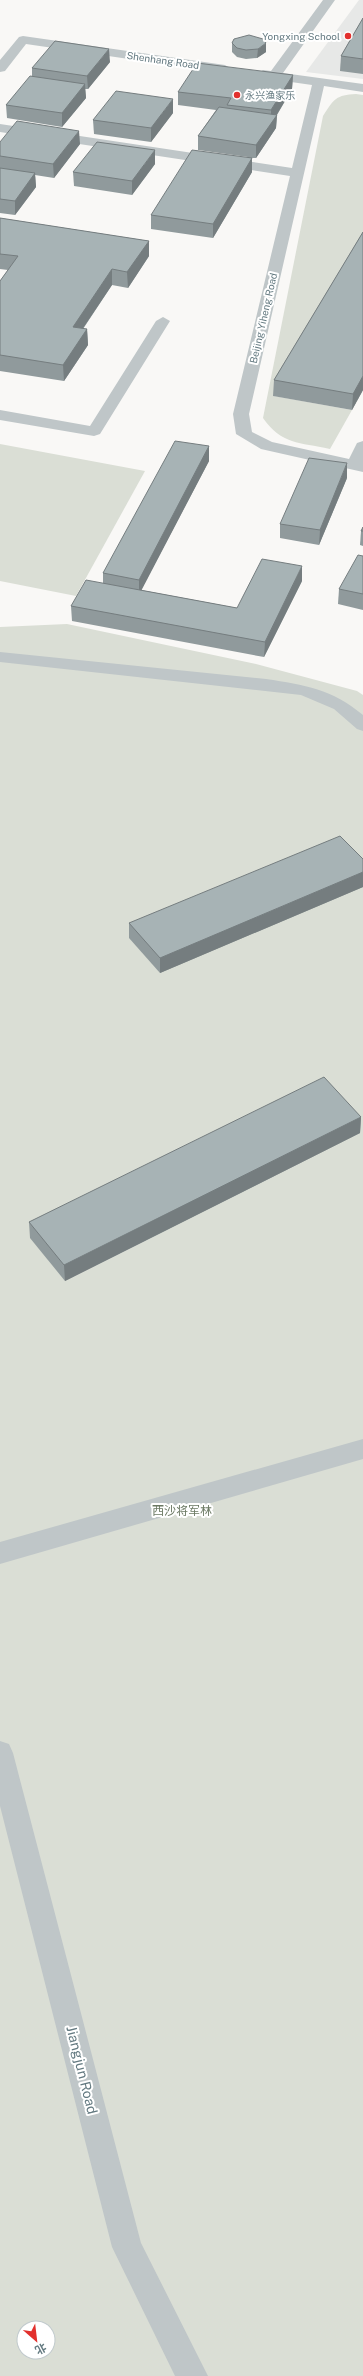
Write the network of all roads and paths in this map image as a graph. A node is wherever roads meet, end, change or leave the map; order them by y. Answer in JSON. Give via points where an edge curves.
{"nodes":[{"id":1,"x":329,"y":0,"type":"edge"},
{"id":2,"x":0,"y":68,"type":"edge"},
{"id":3,"x":235,"y":70,"type":"edge"},
{"id":4,"x":251,"y":72,"type":"edge"},
{"id":5,"x":274,"y":76,"type":"junction"},
{"id":6,"x":318,"y":82,"type":"junction"},
{"id":7,"x":363,"y":88,"type":"edge"},
{"id":8,"x":0,"y":128,"type":"edge"},
{"id":9,"x":297,"y":173,"type":"junction"},
{"id":10,"x":163,"y":321,"type":"dead end"},
{"id":11,"x":0,"y":415,"type":"edge"},
{"id":12,"x":363,"y":446,"type":"edge"},
{"id":13,"x":359,"y":466,"type":"edge"},
{"id":14,"x":0,"y":657,"type":"edge"},
{"id":15,"x":363,"y":725,"type":"edge"},
{"id":16,"x":363,"y":1449,"type":"edge"},
{"id":17,"x":0,"y":1553,"type":"edge"},
{"id":18,"x":0,"y":1753,"type":"edge"},
{"id":19,"x":192,"y":2376,"type":"edge"}],
"edges":[{"from":1,"to":5,"type":"street"},
{"from":2,"to":3,"type":"street","name":"Shenhang Road","via":[[23,40]]},
{"from":4,"to":5,"type":"street"},
{"from":5,"to":6,"type":"street"},
{"from":6,"to":7,"type":"street"},
{"from":6,"to":9,"type":"street","name":"Beijing Yiheng Road"},
{"from":8,"to":9,"type":"street"},
{"from":9,"to":13,"type":"street","name":"Beijing Yiheng Road","via":[[241,414],[244,434],[267,446]]},
{"from":10,"to":11,"type":"street","via":[[94,431]]},
{"from":12,"to":13,"type":"street"},
{"from":14,"to":15,"type":"street","via":[[306,690],[340,705]]},
{"from":16,"to":17,"type":"street"},
{"from":18,"to":19,"type":"street","name":"Jiangjun Road","via":[[127,2247]]}]}
